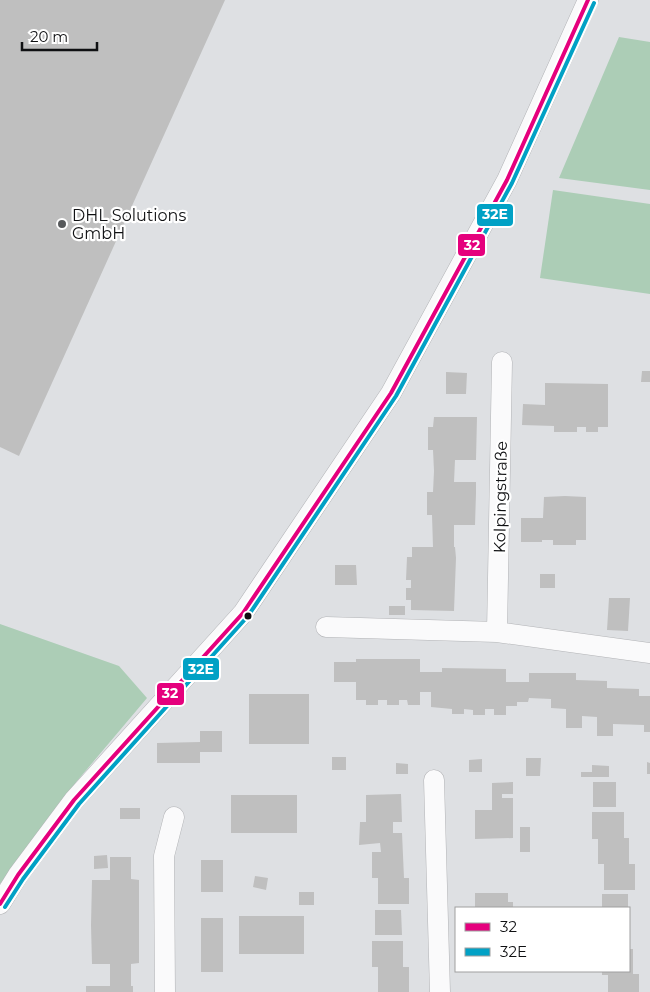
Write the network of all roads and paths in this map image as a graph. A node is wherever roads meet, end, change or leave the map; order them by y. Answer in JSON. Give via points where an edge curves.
{"nodes":[{"id":1,"x":588,"y":0,"type":"edge"},
{"id":2,"x":502,"y":362,"type":"dead end"},
{"id":3,"x":326,"y":628,"type":"dead end"},
{"id":4,"x":497,"y":632,"type":"junction"},
{"id":5,"x":650,"y":654,"type":"edge"},
{"id":6,"x":434,"y":780,"type":"dead end"},
{"id":7,"x":174,"y":817,"type":"dead end"},
{"id":8,"x":0,"y":904,"type":"edge"},
{"id":9,"x":165,"y":992,"type":"edge"},
{"id":10,"x":440,"y":992,"type":"edge"}],
"edges":[{"from":1,"to":8,"type":"street","via":[[507,180],[391,393],[243,613],[74,800]]},
{"from":2,"to":4,"type":"street","name":"Kolpingstraße"},
{"from":3,"to":4,"type":"street"},
{"from":4,"to":5,"type":"street"},
{"from":6,"to":10,"type":"street"},
{"from":7,"to":9,"type":"street","via":[[164,856]]}]}
